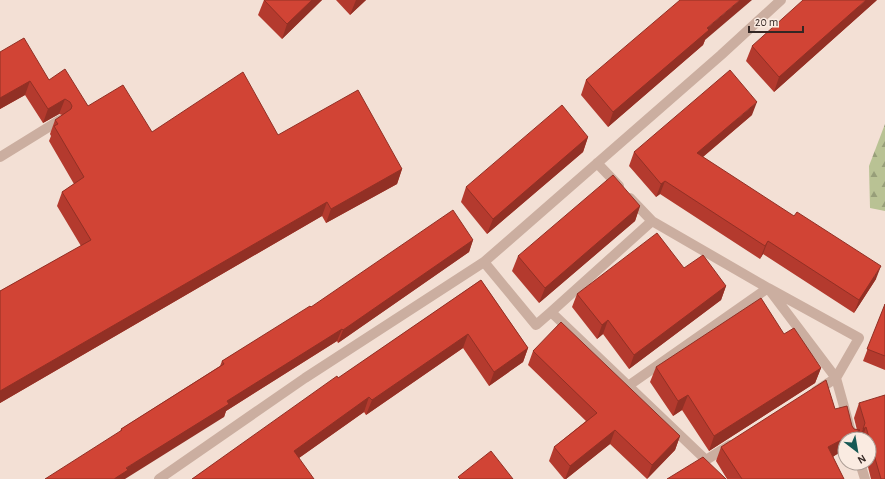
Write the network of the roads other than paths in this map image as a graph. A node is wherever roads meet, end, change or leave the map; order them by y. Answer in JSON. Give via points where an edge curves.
{"nodes":[{"id":1,"x":781,"y":0,"type":"edge"},
{"id":2,"x":60,"y":120,"type":"edge"},
{"id":3,"x":0,"y":157,"type":"edge"},
{"id":4,"x":597,"y":163,"type":"junction"},
{"id":5,"x":652,"y":221,"type":"junction"},
{"id":6,"x":484,"y":262,"type":"junction"},
{"id":7,"x":768,"y":288,"type":"junction"},
{"id":8,"x":551,"y":312,"type":"junction"},
{"id":9,"x":836,"y":378,"type":"junction"},
{"id":10,"x":628,"y":386,"type":"junction"},
{"id":11,"x":810,"y":394,"type":"edge"},
{"id":12,"x":851,"y":431,"type":"edge"},
{"id":13,"x":738,"y":440,"type":"edge"},
{"id":14,"x":159,"y":479,"type":"edge"}],
"edges":[{"from":1,"to":4,"type":"street"},
{"from":2,"to":3,"type":"street"},
{"from":4,"to":5,"type":"street"},
{"from":4,"to":6,"type":"street"},
{"from":5,"to":7,"type":"street"},
{"from":5,"to":8,"type":"street"},
{"from":6,"to":8,"type":"street","via":[[536,325]]},
{"from":6,"to":14,"type":"street","via":[[305,378]]},
{"from":7,"to":9,"type":"street"},
{"from":7,"to":9,"type":"street","via":[[859,338]]},
{"from":7,"to":10,"type":"street"},
{"from":8,"to":10,"type":"street"},
{"from":9,"to":11,"type":"street"},
{"from":9,"to":12,"type":"street"},
{"from":10,"to":13,"type":"street","via":[[706,460]]}]}
